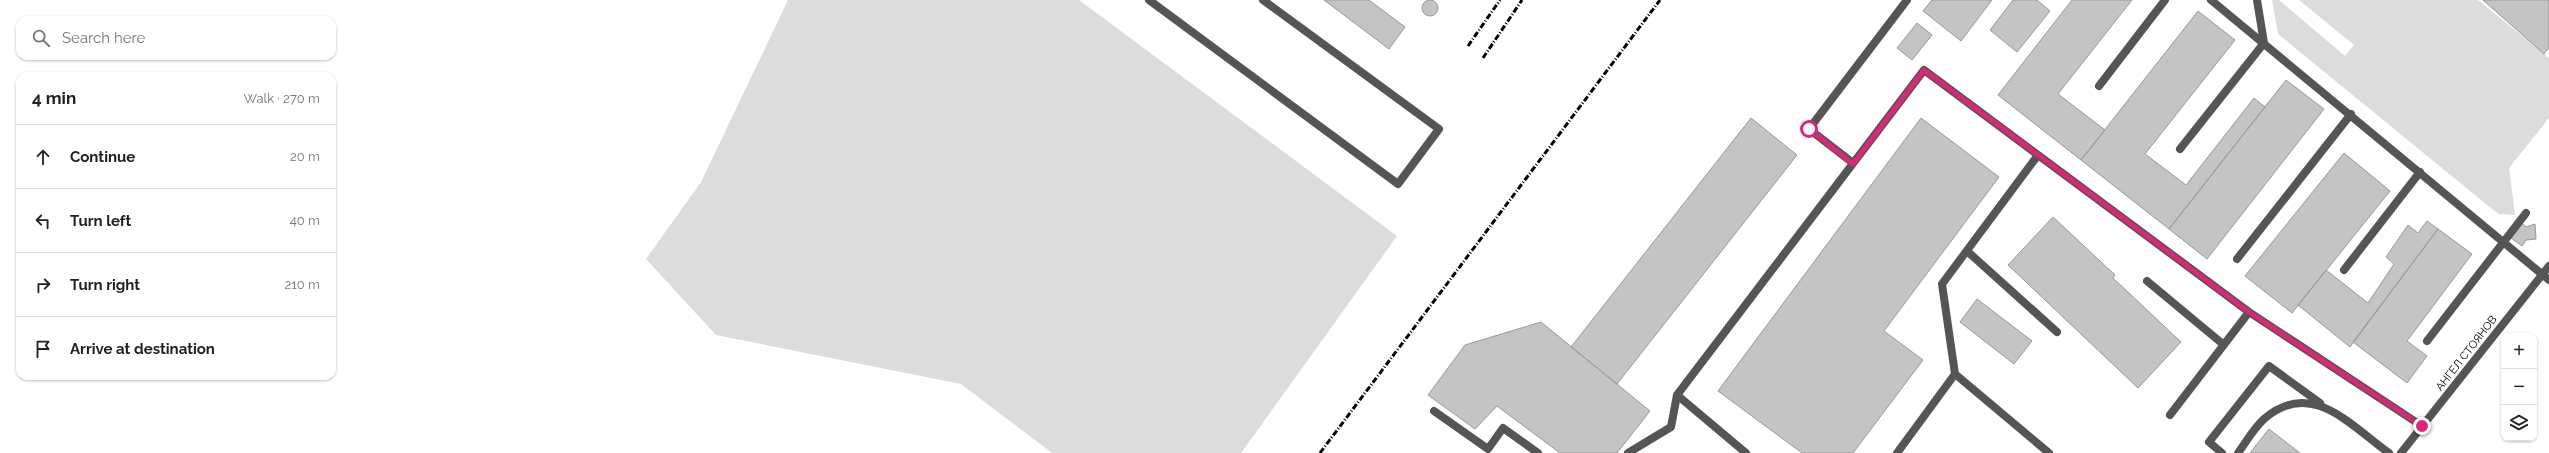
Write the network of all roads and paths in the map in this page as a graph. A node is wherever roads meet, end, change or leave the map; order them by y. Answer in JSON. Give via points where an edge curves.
{"nodes":[{"id":1,"x":1149,"y":0,"type":"edge"},
{"id":2,"x":1263,"y":0,"type":"edge"},
{"id":3,"x":1907,"y":0,"type":"edge"},
{"id":4,"x":2165,"y":0,"type":"edge"},
{"id":5,"x":2211,"y":0,"type":"edge"},
{"id":6,"x":2257,"y":0,"type":"edge"},
{"id":7,"x":2264,"y":42,"type":"junction"},
{"id":8,"x":2099,"y":86,"type":"dead end"},
{"id":9,"x":2351,"y":114,"type":"junction"},
{"id":10,"x":2180,"y":149,"type":"dead end"},
{"id":11,"x":2038,"y":155,"type":"junction"},
{"id":12,"x":1853,"y":164,"type":"junction"},
{"id":13,"x":2420,"y":172,"type":"junction"},
{"id":14,"x":2526,"y":213,"type":"dead end"},
{"id":15,"x":2505,"y":242,"type":"junction"},
{"id":16,"x":1967,"y":251,"type":"junction"},
{"id":17,"x":2237,"y":259,"type":"dead end"},
{"id":18,"x":2549,"y":266,"type":"edge"},
{"id":19,"x":2344,"y":270,"type":"dead end"},
{"id":20,"x":2546,"y":277,"type":"edge"},
{"id":21,"x":2147,"y":281,"type":"dead end"},
{"id":22,"x":2249,"y":312,"type":"junction"},
{"id":23,"x":2057,"y":332,"type":"dead end"},
{"id":24,"x":2427,"y":341,"type":"dead end"},
{"id":25,"x":2224,"y":345,"type":"junction"},
{"id":26,"x":1955,"y":374,"type":"junction"},
{"id":27,"x":1677,"y":395,"type":"junction"},
{"id":28,"x":2324,"y":406,"type":"junction"},
{"id":29,"x":1434,"y":411,"type":"dead end"},
{"id":30,"x":2170,"y":415,"type":"dead end"},
{"id":31,"x":2422,"y":426,"type":"junction"},
{"id":32,"x":1538,"y":453,"type":"edge"},
{"id":33,"x":1628,"y":453,"type":"edge"},
{"id":34,"x":1746,"y":453,"type":"edge"},
{"id":35,"x":1897,"y":453,"type":"edge"},
{"id":36,"x":2049,"y":453,"type":"edge"},
{"id":37,"x":2222,"y":453,"type":"edge"},
{"id":38,"x":2238,"y":453,"type":"edge"},
{"id":39,"x":2389,"y":453,"type":"edge"},
{"id":40,"x":2401,"y":453,"type":"edge"}],
"edges":[{"from":1,"to":2,"type":"street","via":[[1398,184],[1439,128]]},
{"from":3,"to":12,"type":"street","via":[[1809,129]]},
{"from":4,"to":8,"type":"street"},
{"from":5,"to":7,"type":"street"},
{"from":6,"to":7,"type":"street"},
{"from":7,"to":9,"type":"street"},
{"from":7,"to":10,"type":"street"},
{"from":9,"to":13,"type":"street"},
{"from":9,"to":17,"type":"street"},
{"from":11,"to":12,"type":"street","via":[[1924,70]]},
{"from":11,"to":16,"type":"street"},
{"from":11,"to":22,"type":"street"},
{"from":12,"to":27,"type":"street"},
{"from":13,"to":15,"type":"street"},
{"from":13,"to":19,"type":"street"},
{"from":14,"to":15,"type":"street"},
{"from":15,"to":20,"type":"street"},
{"from":15,"to":24,"type":"street"},
{"from":16,"to":23,"type":"street"},
{"from":16,"to":26,"type":"street","via":[[1942,284]]},
{"from":18,"to":20,"type":"street","name":"АНГЕЛ СТОЯНОВ"},
{"from":20,"to":31,"type":"street","name":"АНГЕЛ СТОЯНОВ"},
{"from":21,"to":25,"type":"street"},
{"from":22,"to":25,"type":"street"},
{"from":22,"to":31,"type":"street"},
{"from":25,"to":30,"type":"street"},
{"from":26,"to":35,"type":"street"},
{"from":26,"to":36,"type":"street"},
{"from":27,"to":33,"type":"street","via":[[1671,427]]},
{"from":27,"to":34,"type":"street"},
{"from":28,"to":37,"type":"street","via":[[2269,366],[2209,442]]},
{"from":28,"to":38,"type":"street","via":[[2306,401],[2277,409],[2263,420]]},
{"from":28,"to":39,"type":"street"},
{"from":29,"to":32,"type":"street","via":[[1488,448],[1503,428]]},
{"from":31,"to":40,"type":"street","name":"АНГЕЛ СТОЯНОВ"}]}
